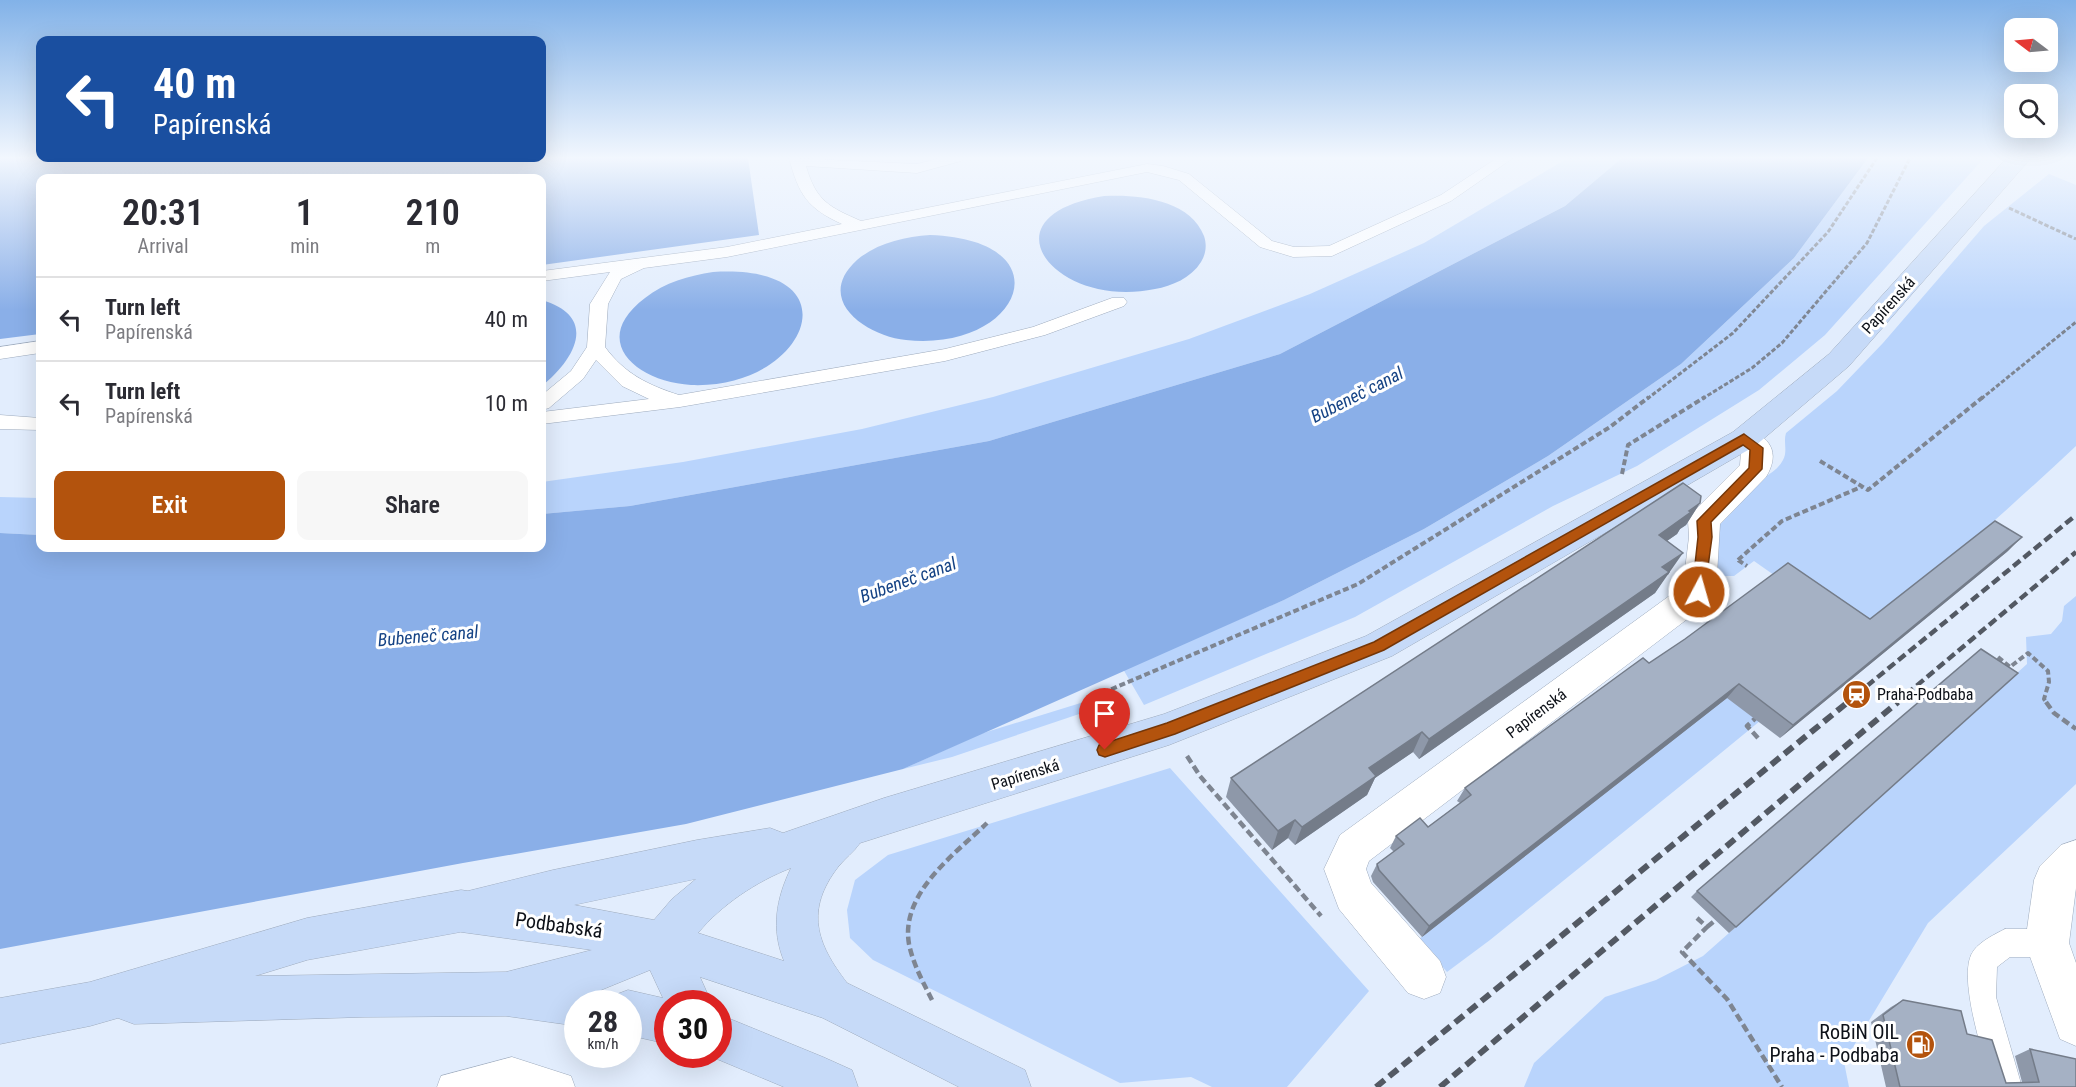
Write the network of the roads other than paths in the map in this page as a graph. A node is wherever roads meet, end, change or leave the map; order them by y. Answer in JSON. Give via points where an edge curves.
{"nodes":[{"id":1,"x":821,"y":209,"type":"edge"},
{"id":2,"x":945,"y":209,"type":"edge"},
{"id":3,"x":1223,"y":209,"type":"edge"},
{"id":4,"x":1423,"y":209,"type":"edge"},
{"id":5,"x":1974,"y":209,"type":"edge"},
{"id":6,"x":860,"y":226,"type":"junction"},
{"id":7,"x":653,"y":260,"type":"junction"},
{"id":8,"x":546,"y":275,"type":"edge"},
{"id":9,"x":1118,"y":302,"type":"dead end"},
{"id":10,"x":596,"y":347,"type":"junction"},
{"id":11,"x":36,"y":348,"type":"edge"},
{"id":12,"x":0,"y":353,"type":"edge"},
{"id":13,"x":546,"y":401,"type":"edge"},
{"id":14,"x":680,"y":401,"type":"junction"},
{"id":15,"x":546,"y":418,"type":"edge"},
{"id":16,"x":0,"y":422,"type":"edge"},
{"id":17,"x":36,"y":424,"type":"edge"},
{"id":18,"x":1744,"y":439,"type":"junction"},
{"id":19,"x":832,"y":833,"type":"junction"},
{"id":20,"x":2076,"y":859,"type":"edge"},
{"id":21,"x":461,"y":912,"type":"junction"},
{"id":22,"x":662,"y":943,"type":"junction"},
{"id":23,"x":2047,"y":943,"type":"junction"},
{"id":24,"x":1424,"y":977,"type":"dead end"},
{"id":25,"x":682,"y":990,"type":"edge"},
{"id":26,"x":506,"y":994,"type":"junction"},
{"id":27,"x":831,"y":999,"type":"junction"},
{"id":28,"x":564,"y":1001,"type":"edge"},
{"id":29,"x":90,"y":1004,"type":"junction"},
{"id":30,"x":0,"y":1021,"type":"edge"},
{"id":31,"x":2076,"y":1023,"type":"edge"},
{"id":32,"x":732,"y":1043,"type":"edge"},
{"id":33,"x":512,"y":1080,"type":"edge"},
{"id":34,"x":452,"y":1087,"type":"edge"},
{"id":35,"x":560,"y":1087,"type":"edge"},
{"id":36,"x":835,"y":1087,"type":"edge"},
{"id":37,"x":1008,"y":1087,"type":"edge"},
{"id":38,"x":2007,"y":1087,"type":"edge"}],
"edges":[{"from":1,"to":6,"type":"lane"},
{"from":2,"to":6,"type":"lane"},
{"from":3,"to":4,"type":"lane","via":[[1266,244],[1293,252],[1332,251]]},
{"from":5,"to":18,"type":"street","name":"Papírenská","via":[[1839,360]]},
{"from":6,"to":7,"type":"lane","via":[[727,252]]},
{"from":7,"to":8,"type":"lane"},
{"from":7,"to":10,"type":"lane","via":[[615,276],[598,304]]},
{"from":9,"to":14,"type":"lane","via":[[1039,331],[945,355]]},
{"from":10,"to":13,"type":"lane","via":[[578,375]]},
{"from":10,"to":14,"type":"lane","via":[[609,367],[628,381]]},
{"from":11,"to":12,"type":"lane"},
{"from":14,"to":15,"type":"lane"},
{"from":16,"to":17,"type":"lane"},
{"from":18,"to":19,"type":"street","name":"Papírenská","via":[[1379,646],[1170,729]]},
{"from":18,"to":24,"type":"street","name":"Papírenská","via":[[1757,448],[1755,469],[1704,521],[1699,592],[1354,848],[1345,869],[1354,895]]},
{"from":19,"to":21,"type":"street","name":"Papírenská","via":[[588,880]]},
{"from":19,"to":22,"type":"street","name":"Papírenská","via":[[750,867],[714,890]]},
{"from":19,"to":27,"type":"street","via":[[831,843],[804,885],[797,934],[802,958]]},
{"from":20,"to":23,"type":"street","via":[[2055,880]]},
{"from":21,"to":22,"type":"street","name":"Podbabská","via":[[577,926]]},
{"from":21,"to":29,"type":"street","name":"Podbabská","via":[[307,939]]},
{"from":22,"to":25,"type":"street"},
{"from":22,"to":26,"type":"street","name":"Papírenská","via":[[586,974]]},
{"from":22,"to":27,"type":"street","name":"Podbabská"},
{"from":23,"to":31,"type":"street"},
{"from":23,"to":38,"type":"lane","via":[[2005,943],[1983,960],[1982,997]]},
{"from":26,"to":28,"type":"street","name":"Podbabská"},
{"from":26,"to":29,"type":"street","name":"Podbabská"},
{"from":27,"to":37,"type":"street","name":"Podbabská"},
{"from":29,"to":30,"type":"street","name":"Podbabská"},
{"from":32,"to":36,"type":"street"},
{"from":33,"to":34,"type":"lane"},
{"from":33,"to":35,"type":"lane"}]}
